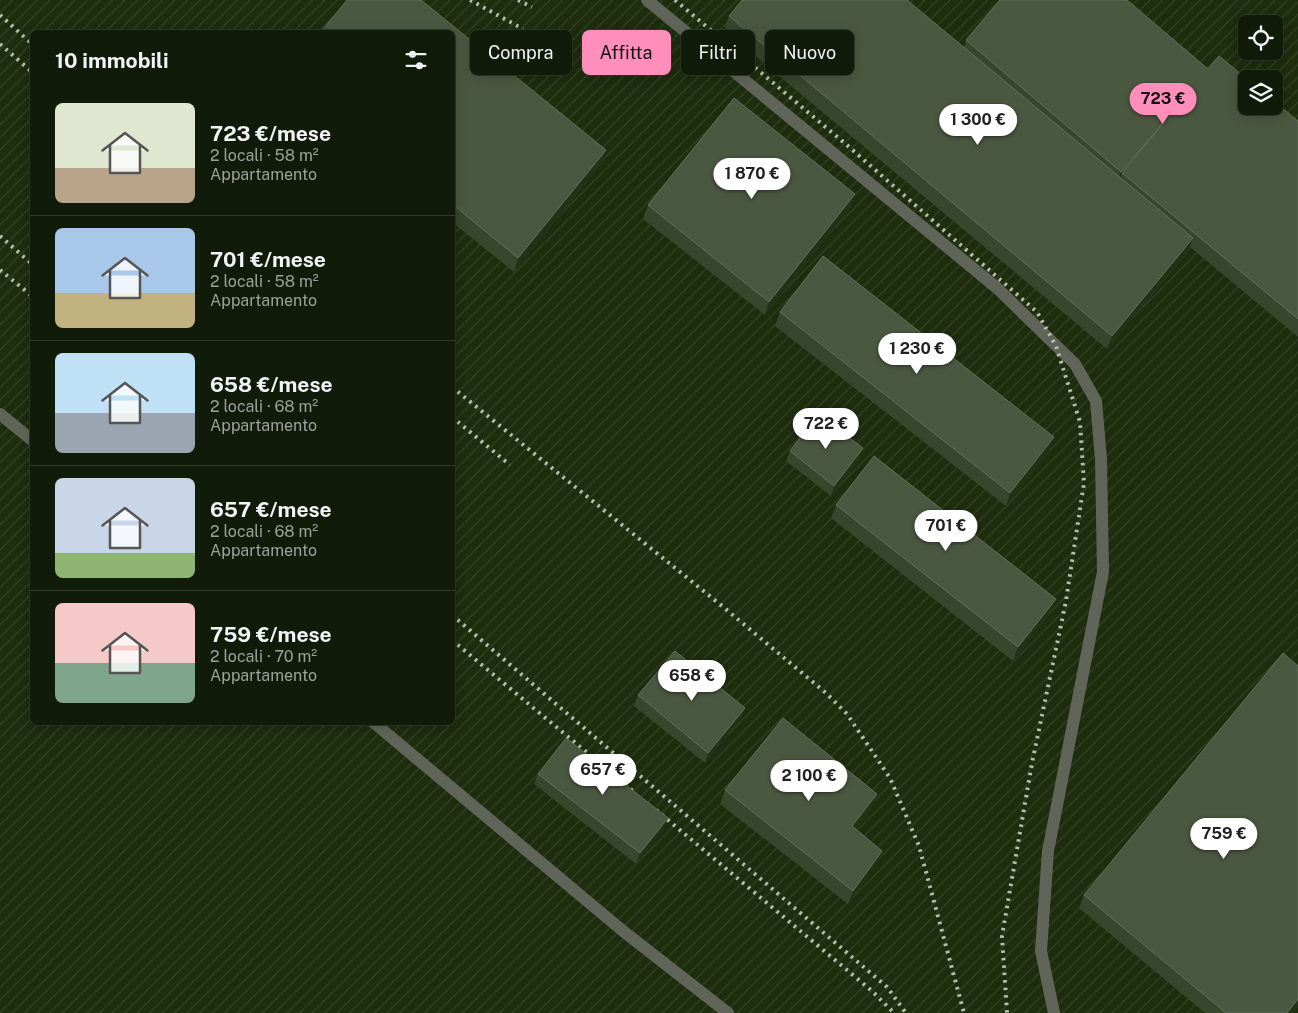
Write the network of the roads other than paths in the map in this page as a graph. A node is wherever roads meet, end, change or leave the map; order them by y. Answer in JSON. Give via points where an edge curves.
{"nodes":[{"id":1,"x":646,"y":0,"type":"edge"},
{"id":2,"x":0,"y":414,"type":"edge"},
{"id":3,"x":30,"y":438,"type":"edge"},
{"id":4,"x":377,"y":725,"type":"edge"},
{"id":5,"x":728,"y":1013,"type":"edge"},
{"id":6,"x":1054,"y":1013,"type":"edge"}],
"edges":[{"from":1,"to":6,"type":"lane","via":[[997,288],[1075,364],[1096,400],[1101,459],[1103,572],[1048,852],[1041,951]]},
{"from":2,"to":3,"type":"lane"},
{"from":4,"to":5,"type":"lane","via":[[623,931]]}]}
